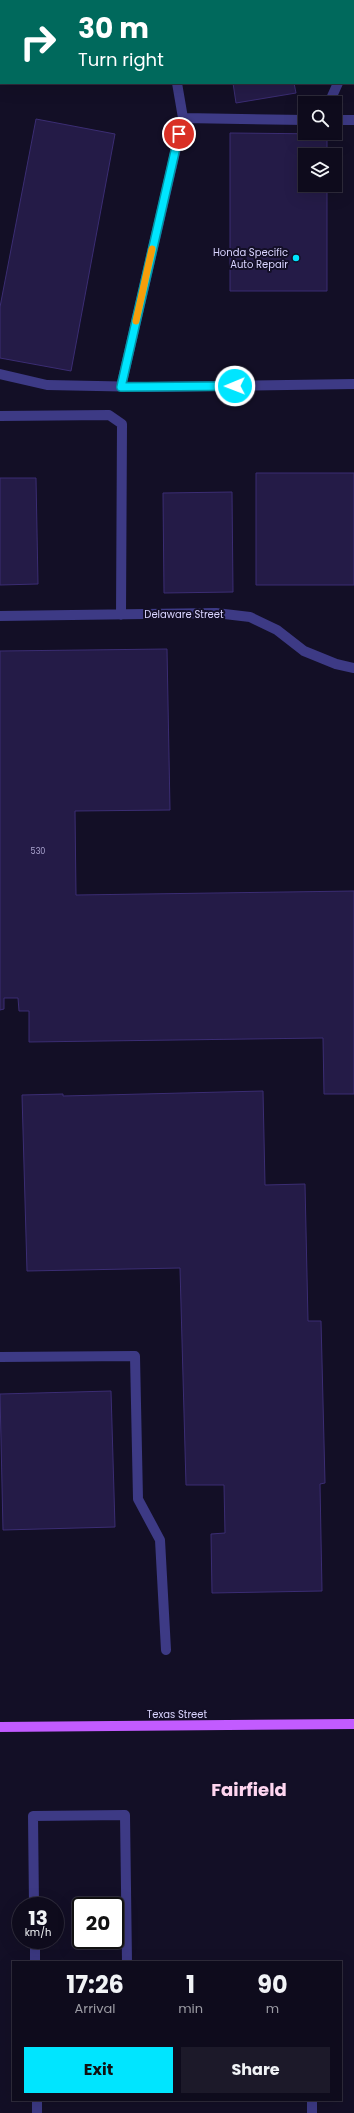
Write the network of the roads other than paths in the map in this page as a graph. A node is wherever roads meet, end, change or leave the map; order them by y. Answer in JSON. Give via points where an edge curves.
{"nodes":[{"id":1,"x":177,"y":84,"type":"edge"},
{"id":2,"x":338,"y":84,"type":"edge"},
{"id":3,"x":332,"y":96,"type":"edge"},
{"id":4,"x":182,"y":118,"type":"junction"},
{"id":5,"x":298,"y":120,"type":"edge"},
{"id":6,"x":342,"y":120,"type":"edge"},
{"id":7,"x":354,"y":120,"type":"edge"},
{"id":8,"x":0,"y":374,"type":"edge"},
{"id":9,"x":354,"y":384,"type":"edge"},
{"id":10,"x":121,"y":387,"type":"junction"},
{"id":11,"x":0,"y":416,"type":"edge"},
{"id":12,"x":121,"y":615,"type":"junction"},
{"id":13,"x":0,"y":616,"type":"edge"},
{"id":14,"x":354,"y":668,"type":"edge"},
{"id":15,"x":0,"y":1357,"type":"edge"},
{"id":16,"x":166,"y":1650,"type":"dead end"},
{"id":17,"x":354,"y":1724,"type":"edge"},
{"id":18,"x":0,"y":1727,"type":"edge"},
{"id":19,"x":34,"y":1897,"type":"edge"},
{"id":20,"x":34,"y":1949,"type":"edge"},
{"id":21,"x":35,"y":1961,"type":"edge"},
{"id":22,"x":128,"y":1961,"type":"edge"},
{"id":23,"x":37,"y":2101,"type":"edge"},
{"id":24,"x":312,"y":2101,"type":"edge"},
{"id":25,"x":37,"y":2113,"type":"edge"},
{"id":26,"x":312,"y":2113,"type":"edge"}],
"edges":[{"from":1,"to":4,"type":"street"},
{"from":2,"to":3,"type":"street"},
{"from":4,"to":5,"type":"street"},
{"from":4,"to":10,"type":"street"},
{"from":6,"to":7,"type":"street"},
{"from":8,"to":10,"type":"street","via":[[47,385]]},
{"from":9,"to":10,"type":"street"},
{"from":11,"to":12,"type":"street","via":[[109,416],[122,424]]},
{"from":12,"to":13,"type":"street","name":"Delaware Street"},
{"from":12,"to":14,"type":"street","name":"Delaware Street","via":[[216,613],[250,617],[277,630],[304,651],[336,664]]},
{"from":15,"to":16,"type":"street","via":[[135,1356],[138,1499],[160,1540]]},
{"from":17,"to":18,"type":"main road","name":"Texas Street"},
{"from":19,"to":22,"type":"street","via":[[33,1816],[125,1815]]},
{"from":20,"to":21,"type":"street"},
{"from":23,"to":25,"type":"street"},
{"from":24,"to":26,"type":"street"}]}
